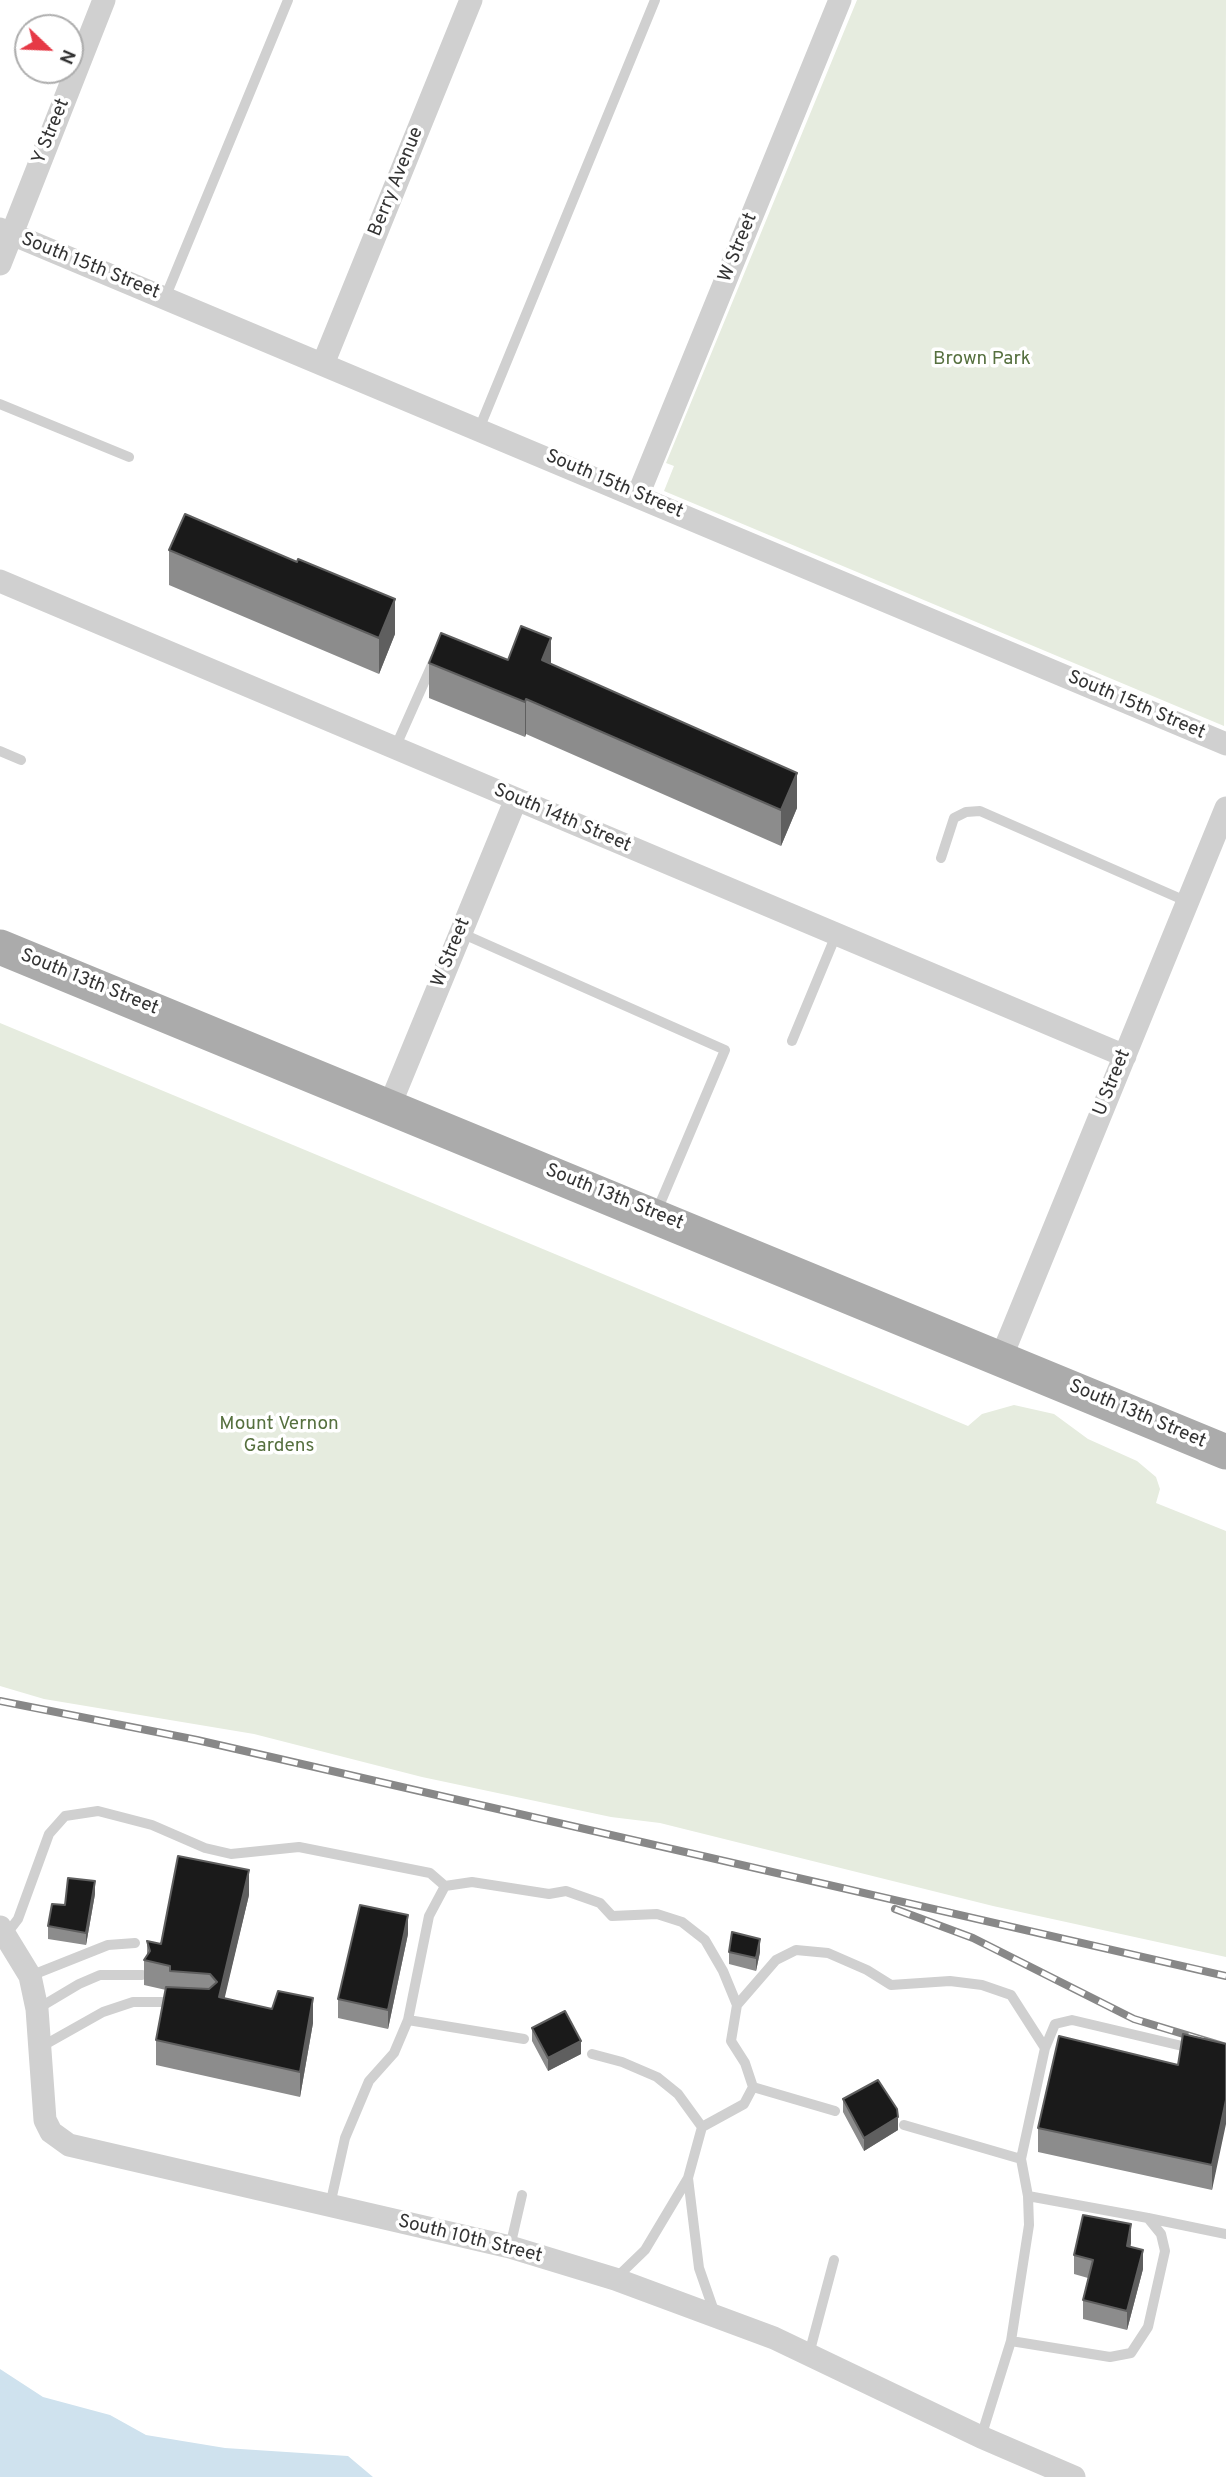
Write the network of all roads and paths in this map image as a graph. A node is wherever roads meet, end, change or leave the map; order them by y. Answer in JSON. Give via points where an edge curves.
{"nodes":[{"id":1,"x":104,"y":0,"type":"edge"},
{"id":2,"x":288,"y":0,"type":"edge"},
{"id":3,"x":471,"y":0,"type":"edge"},
{"id":4,"x":656,"y":0,"type":"edge"},
{"id":5,"x":840,"y":0,"type":"edge"},
{"id":6,"x":6,"y":232,"type":"edge"},
{"id":7,"x":0,"y":264,"type":"edge"},
{"id":8,"x":166,"y":298,"type":"junction"},
{"id":9,"x":323,"y":364,"type":"junction"},
{"id":10,"x":0,"y":404,"type":"edge"},
{"id":11,"x":479,"y":429,"type":"junction"},
{"id":12,"x":129,"y":457,"type":"dead end"},
{"id":13,"x":638,"y":495,"type":"junction"},
{"id":14,"x":0,"y":581,"type":"edge"},
{"id":15,"x":441,"y":643,"type":"edge"},
{"id":16,"x":1226,"y":744,"type":"edge"},
{"id":17,"x":394,"y":748,"type":"junction"},
{"id":18,"x":0,"y":751,"type":"edge"},
{"id":19,"x":21,"y":760,"type":"dead end"},
{"id":20,"x":516,"y":799,"type":"junction"},
{"id":21,"x":1226,"y":808,"type":"edge"},
{"id":22,"x":942,"y":858,"type":"dead end"},
{"id":23,"x":1188,"y":902,"type":"junction"},
{"id":24,"x":461,"y":933,"type":"junction"},
{"id":25,"x":836,"y":934,"type":"junction"},
{"id":26,"x":0,"y":947,"type":"edge"},
{"id":27,"x":792,"y":1041,"type":"dead end"},
{"id":28,"x":1125,"y":1056,"type":"junction"},
{"id":29,"x":389,"y":1107,"type":"junction"},
{"id":30,"x":655,"y":1215,"type":"junction"},
{"id":31,"x":1001,"y":1358,"type":"junction"},
{"id":32,"x":1226,"y":1452,"type":"edge"},
{"id":33,"x":445,"y":1886,"type":"junction"},
{"id":34,"x":3,"y":1931,"type":"edge"},
{"id":35,"x":135,"y":1943,"type":"dead end"},
{"id":36,"x":142,"y":1975,"type":"dead end"},
{"id":37,"x":30,"y":1976,"type":"junction"},
{"id":38,"x":182,"y":2003,"type":"edge"},
{"id":39,"x":737,"y":2005,"type":"junction"},
{"id":40,"x":37,"y":2009,"type":"junction"},
{"id":41,"x":408,"y":2021,"type":"junction"},
{"id":42,"x":524,"y":2039,"type":"dead end"},
{"id":43,"x":39,"y":2048,"type":"junction"},
{"id":44,"x":1045,"y":2048,"type":"junction"},
{"id":45,"x":1208,"y":2052,"type":"edge"},
{"id":46,"x":592,"y":2054,"type":"dead end"},
{"id":47,"x":753,"y":2087,"type":"junction"},
{"id":48,"x":835,"y":2111,"type":"dead end"},
{"id":49,"x":904,"y":2125,"type":"dead end"},
{"id":50,"x":702,"y":2127,"type":"junction"},
{"id":51,"x":1021,"y":2159,"type":"junction"},
{"id":52,"x":688,"y":2178,"type":"junction"},
{"id":53,"x":522,"y":2195,"type":"dead end"},
{"id":54,"x":1028,"y":2196,"type":"junction"},
{"id":55,"x":329,"y":2206,"type":"junction"},
{"id":56,"x":1148,"y":2218,"type":"junction"},
{"id":57,"x":1226,"y":2234,"type":"edge"},
{"id":58,"x":510,"y":2247,"type":"junction"},
{"id":59,"x":834,"y":2260,"type":"dead end"},
{"id":60,"x":615,"y":2279,"type":"junction"},
{"id":61,"x":715,"y":2314,"type":"junction"},
{"id":62,"x":1011,"y":2341,"type":"junction"},
{"id":63,"x":809,"y":2354,"type":"junction"},
{"id":64,"x":981,"y":2437,"type":"junction"},
{"id":65,"x":1074,"y":2477,"type":"edge"}],
"edges":[{"from":1,"to":6,"type":"street","name":"Y Street"},
{"from":2,"to":8,"type":"lane"},
{"from":3,"to":9,"type":"street","name":"Berry Avenue"},
{"from":4,"to":11,"type":"lane"},
{"from":5,"to":13,"type":"street","name":"W Street"},
{"from":6,"to":7,"type":"street","name":"Y Street"},
{"from":6,"to":8,"type":"street","name":"South 15th Street"},
{"from":8,"to":9,"type":"street","name":"South 15th Street"},
{"from":9,"to":11,"type":"street","name":"South 15th Street"},
{"from":10,"to":12,"type":"lane"},
{"from":11,"to":13,"type":"street","name":"South 15th Street"},
{"from":13,"to":16,"type":"street","name":"South 15th Street"},
{"from":14,"to":17,"type":"street","name":"South 14th Street"},
{"from":15,"to":17,"type":"lane"},
{"from":17,"to":20,"type":"street","name":"South 14th Street"},
{"from":18,"to":19,"type":"lane"},
{"from":20,"to":24,"type":"street","name":"W Street"},
{"from":20,"to":25,"type":"street","name":"South 14th Street"},
{"from":21,"to":23,"type":"street","name":"U Street"},
{"from":22,"to":23,"type":"lane","via":[[954,818],[980,811]]},
{"from":23,"to":28,"type":"street","name":"U Street"},
{"from":24,"to":29,"type":"street","name":"W Street"},
{"from":24,"to":30,"type":"lane","via":[[725,1050]]},
{"from":25,"to":27,"type":"lane"},
{"from":25,"to":28,"type":"street","name":"South 14th Street"},
{"from":26,"to":29,"type":"main road","name":"South 13th Street"},
{"from":28,"to":31,"type":"street","name":"U Street"},
{"from":29,"to":30,"type":"main road","name":"South 13th Street"},
{"from":30,"to":31,"type":"main road","name":"South 13th Street"},
{"from":31,"to":32,"type":"main road","name":"South 13th Street"},
{"from":33,"to":34,"type":"lane","via":[[430,1873],[299,1847],[230,1854],[98,1811],[65,1816],[49,1835],[18,1919]]},
{"from":33,"to":39,"type":"lane","via":[[472,1882],[549,1894],[566,1891],[600,1903],[612,1916],[657,1914],[682,1922],[705,1940]]},
{"from":33,"to":41,"type":"lane","via":[[429,1916]]},
{"from":34,"to":37,"type":"street","name":"South 10th Street"},
{"from":35,"to":37,"type":"lane","via":[[108,1945]]},
{"from":36,"to":40,"type":"lane","via":[[100,1975]]},
{"from":37,"to":40,"type":"street","name":"South 10th Street"},
{"from":38,"to":43,"type":"lane","via":[[133,2002],[103,2012]]},
{"from":39,"to":44,"type":"lane","via":[[776,1959],[796,1950],[828,1953],[891,1985],[950,1982],[982,1985],[1011,1995]]},
{"from":39,"to":47,"type":"lane","via":[[731,2041]]},
{"from":40,"to":43,"type":"street","name":"South 10th Street"},
{"from":41,"to":42,"type":"lane"},
{"from":41,"to":55,"type":"lane","via":[[394,2053],[369,2081],[345,2138]]},
{"from":43,"to":55,"type":"street","name":"South 10th Street","via":[[45,2120],[59,2140]]},
{"from":44,"to":45,"type":"lane","via":[[1055,2024],[1072,2020]]},
{"from":44,"to":51,"type":"lane"},
{"from":46,"to":50,"type":"lane","via":[[657,2077],[678,2094]]},
{"from":47,"to":48,"type":"lane"},
{"from":47,"to":50,"type":"lane","via":[[744,2104]]},
{"from":49,"to":51,"type":"lane"},
{"from":50,"to":52,"type":"lane"},
{"from":51,"to":54,"type":"lane"},
{"from":52,"to":60,"type":"lane","via":[[645,2250]]},
{"from":52,"to":61,"type":"lane","via":[[699,2268]]},
{"from":53,"to":58,"type":"lane"},
{"from":54,"to":56,"type":"lane"},
{"from":54,"to":62,"type":"lane","via":[[1029,2225]]},
{"from":55,"to":58,"type":"street","name":"South 10th Street"},
{"from":56,"to":57,"type":"lane"},
{"from":56,"to":62,"type":"lane","via":[[1161,2234],[1165,2251],[1148,2327],[1131,2353],[1110,2357]]},
{"from":58,"to":60,"type":"street","name":"South 10th Street"},
{"from":59,"to":63,"type":"lane"},
{"from":60,"to":61,"type":"street","name":"South 10th Street"},
{"from":61,"to":63,"type":"street","name":"South 10th Street"},
{"from":62,"to":64,"type":"lane"},
{"from":63,"to":64,"type":"street","name":"South 10th Street"},
{"from":64,"to":65,"type":"street","name":"South 10th Street"}]}
